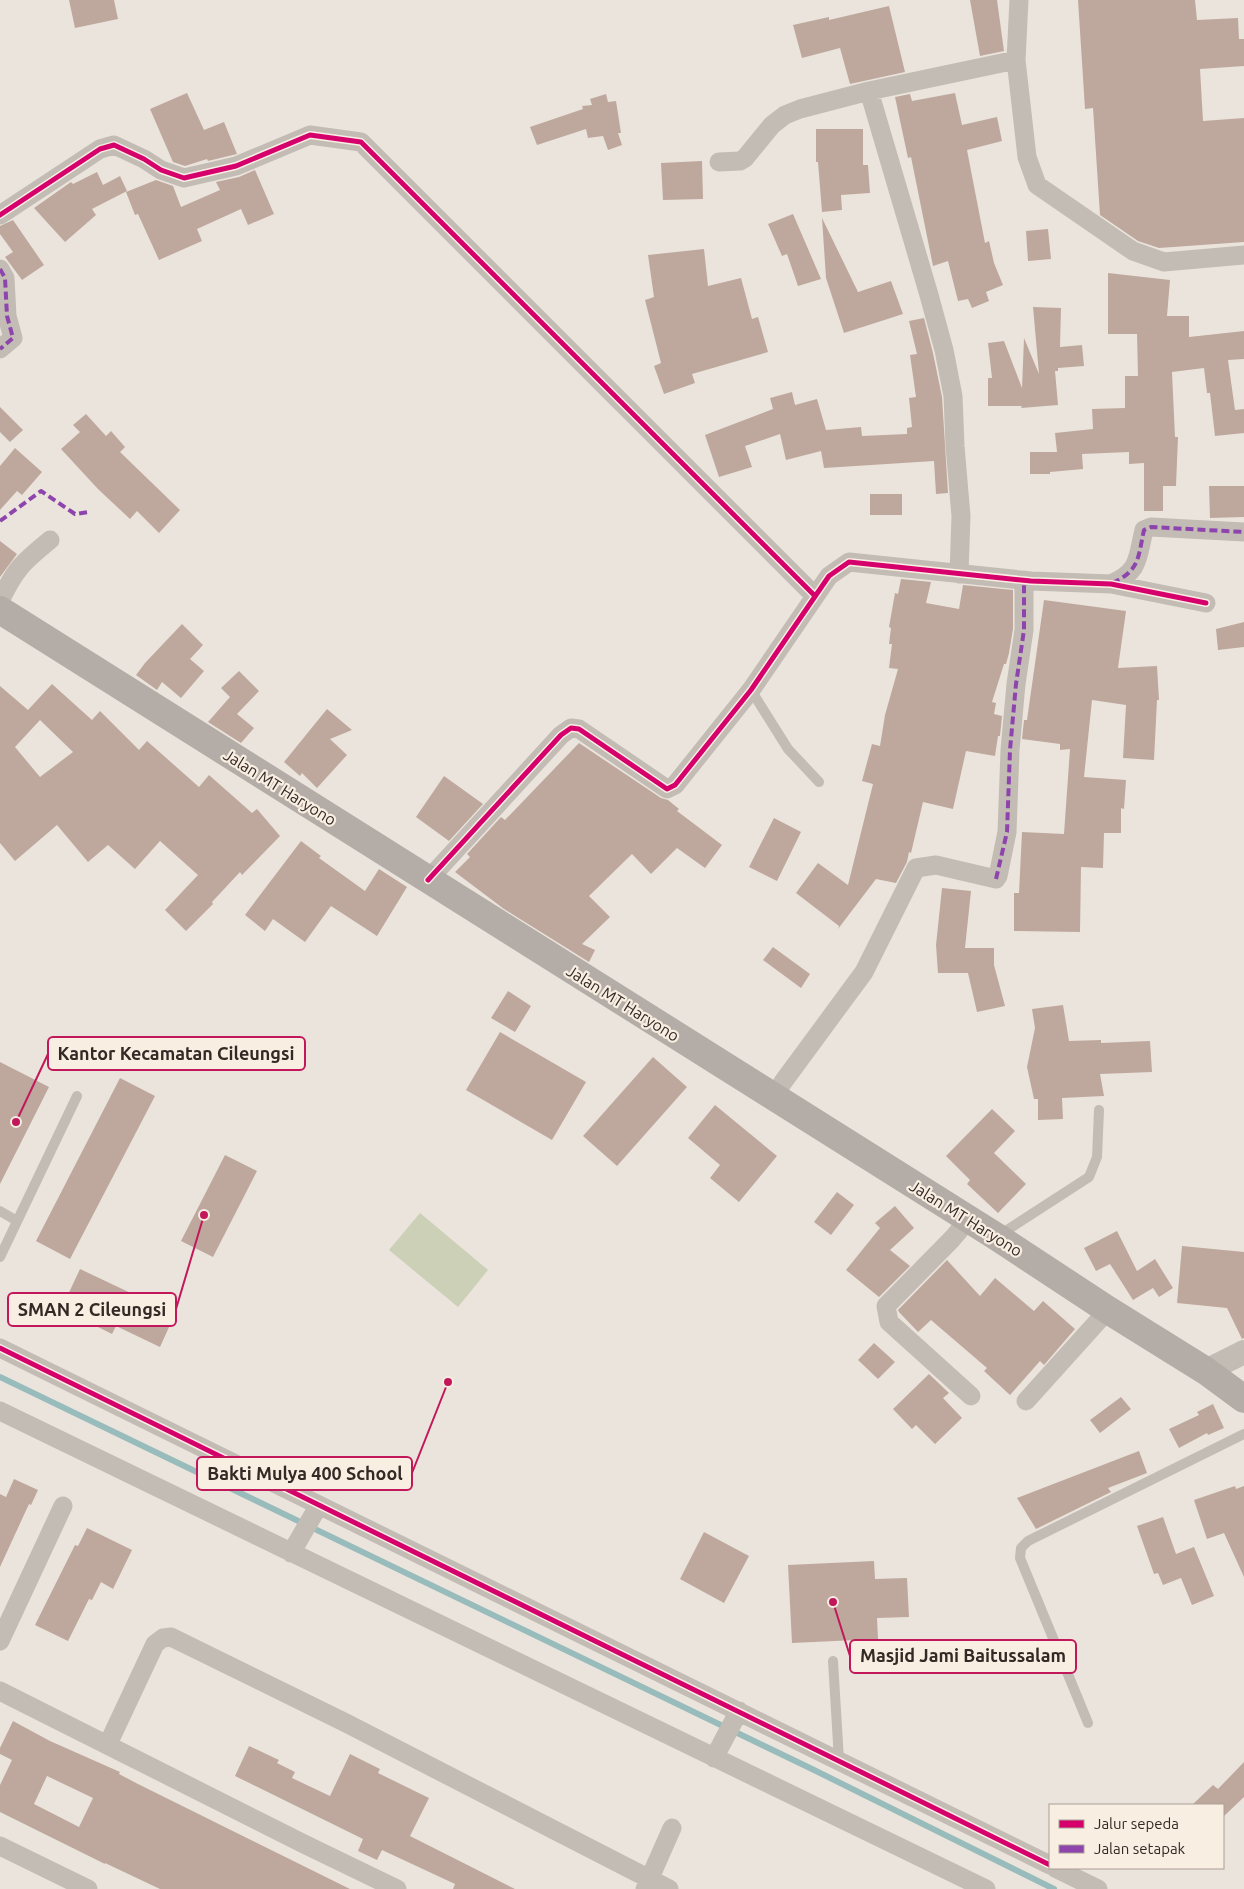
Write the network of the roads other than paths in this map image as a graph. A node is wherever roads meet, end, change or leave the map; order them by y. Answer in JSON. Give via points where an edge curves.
{"nodes":[{"id":1,"x":1020,"y":0,"type":"edge"},
{"id":2,"x":1016,"y":60,"type":"junction"},
{"id":3,"x":869,"y":91,"type":"junction"},
{"id":4,"x":719,"y":162,"type":"dead end"},
{"id":5,"x":0,"y":215,"type":"edge"},
{"id":6,"x":1244,"y":255,"type":"edge"},
{"id":7,"x":0,"y":269,"type":"edge"},
{"id":8,"x":0,"y":350,"type":"edge"},
{"id":9,"x":1244,"y":532,"type":"edge"},
{"id":10,"x":50,"y":540,"type":"dead end"},
{"id":11,"x":959,"y":574,"type":"junction"},
{"id":12,"x":1024,"y":580,"type":"junction"},
{"id":13,"x":1111,"y":584,"type":"junction"},
{"id":14,"x":816,"y":596,"type":"junction"},
{"id":15,"x":0,"y":601,"type":"edge"},
{"id":16,"x":1206,"y":603,"type":"dead end"},
{"id":17,"x":0,"y":610,"type":"edge"},
{"id":18,"x":751,"y":690,"type":"junction"},
{"id":19,"x":819,"y":782,"type":"dead end"},
{"id":20,"x":428,"y":880,"type":"junction"},
{"id":21,"x":77,"y":1096,"type":"dead end"},
{"id":22,"x":773,"y":1098,"type":"junction"},
{"id":23,"x":1099,"y":1110,"type":"dead end"},
{"id":24,"x":0,"y":1211,"type":"edge"},
{"id":25,"x":968,"y":1220,"type":"junction"},
{"id":26,"x":16,"y":1221,"type":"junction"},
{"id":27,"x":997,"y":1236,"type":"junction"},
{"id":28,"x":0,"y":1257,"type":"edge"},
{"id":29,"x":1108,"y":1310,"type":"junction"},
{"id":30,"x":0,"y":1348,"type":"edge"},
{"id":31,"x":1244,"y":1352,"type":"edge"},
{"id":32,"x":1206,"y":1371,"type":"junction"},
{"id":33,"x":971,"y":1396,"type":"dead end"},
{"id":34,"x":1244,"y":1399,"type":"edge"},
{"id":35,"x":1026,"y":1402,"type":"dead end"},
{"id":36,"x":0,"y":1411,"type":"edge"},
{"id":37,"x":1244,"y":1434,"type":"edge"},
{"id":38,"x":63,"y":1506,"type":"dead end"},
{"id":39,"x":319,"y":1506,"type":"junction"},
{"id":40,"x":295,"y":1547,"type":"junction"},
{"id":41,"x":0,"y":1640,"type":"edge"},
{"id":42,"x":833,"y":1661,"type":"dead end"},
{"id":43,"x":0,"y":1690,"type":"edge"},
{"id":44,"x":736,"y":1716,"type":"junction"},
{"id":45,"x":1088,"y":1723,"type":"dead end"},
{"id":46,"x":108,"y":1744,"type":"junction"},
{"id":47,"x":718,"y":1751,"type":"junction"},
{"id":48,"x":839,"y":1760,"type":"junction"},
{"id":49,"x":672,"y":1828,"type":"dead end"},
{"id":50,"x":0,"y":1846,"type":"edge"},
{"id":51,"x":1049,"y":1865,"type":"edge"},
{"id":52,"x":1057,"y":1869,"type":"edge"},
{"id":53,"x":647,"y":1884,"type":"edge"},
{"id":54,"x":88,"y":1889,"type":"edge"},
{"id":55,"x":397,"y":1889,"type":"edge"},
{"id":56,"x":669,"y":1889,"type":"edge"},
{"id":57,"x":986,"y":1889,"type":"edge"},
{"id":58,"x":1098,"y":1889,"type":"edge"}],
"edges":[{"from":1,"to":2,"type":"street"},
{"from":2,"to":3,"type":"street"},
{"from":2,"to":6,"type":"street","via":[[1026,156],[1037,185],[1133,251],[1164,262]]},
{"from":3,"to":4,"type":"street","via":[[786,115],[772,125],[745,158]]},
{"from":3,"to":11,"type":"street","via":[[929,295],[953,396],[961,516]]},
{"from":5,"to":14,"type":"street","via":[[100,149],[114,144],[161,170],[184,178],[236,166],[310,135],[361,142]]},
{"from":7,"to":8,"type":"street","via":[[5,278],[7,316],[14,338]]},
{"from":9,"to":13,"type":"street","via":[[1150,527],[1144,530],[1135,567],[1125,578]]},
{"from":10,"to":15,"type":"street","via":[[18,567]]},
{"from":11,"to":12,"type":"street"},
{"from":11,"to":14,"type":"street","via":[[849,562],[829,576]]},
{"from":12,"to":13,"type":"street"},
{"from":12,"to":22,"type":"street","via":[[1024,630],[1010,750],[1006,832],[998,876],[996,879],[936,865],[916,868],[864,972]]},
{"from":13,"to":16,"type":"street"},
{"from":14,"to":18,"type":"street"},
{"from":17,"to":20,"type":"main road","name":"Jalan MT Haryono"},
{"from":18,"to":19,"type":"lane","via":[[788,749]]},
{"from":18,"to":20,"type":"street","via":[[675,785],[666,789],[580,729],[571,728]]},
{"from":20,"to":22,"type":"main road","name":"Jalan MT Haryono"},
{"from":21,"to":26,"type":"lane"},
{"from":22,"to":25,"type":"main road","name":"Jalan MT Haryono"},
{"from":23,"to":27,"type":"lane","via":[[1097,1157],[1089,1177]]},
{"from":24,"to":26,"type":"lane"},
{"from":25,"to":27,"type":"main road","name":"Jalan MT Haryono"},
{"from":25,"to":33,"type":"street","via":[[886,1306],[889,1322]]},
{"from":26,"to":28,"type":"lane"},
{"from":27,"to":29,"type":"main road","name":"Jalan MT Haryono"},
{"from":29,"to":32,"type":"main road","name":"Jalan MT Haryono"},
{"from":29,"to":35,"type":"street"},
{"from":30,"to":39,"type":"street"},
{"from":31,"to":32,"type":"street"},
{"from":32,"to":34,"type":"main road","name":"Jalan MT Haryono"},
{"from":36,"to":40,"type":"street"},
{"from":37,"to":45,"type":"lane","via":[[1028,1541],[1021,1548],[1020,1558]]},
{"from":38,"to":41,"type":"street"},
{"from":39,"to":40,"type":"street"},
{"from":39,"to":44,"type":"street"},
{"from":40,"to":47,"type":"street"},
{"from":42,"to":48,"type":"lane"},
{"from":43,"to":46,"type":"street"},
{"from":44,"to":47,"type":"street"},
{"from":44,"to":48,"type":"street"},
{"from":46,"to":53,"type":"street","via":[[155,1644],[171,1637],[570,1837]]},
{"from":46,"to":55,"type":"street"},
{"from":47,"to":57,"type":"street"},
{"from":48,"to":51,"type":"street"},
{"from":49,"to":53,"type":"street"},
{"from":50,"to":54,"type":"street"},
{"from":52,"to":58,"type":"street"},
{"from":53,"to":56,"type":"street"}]}
